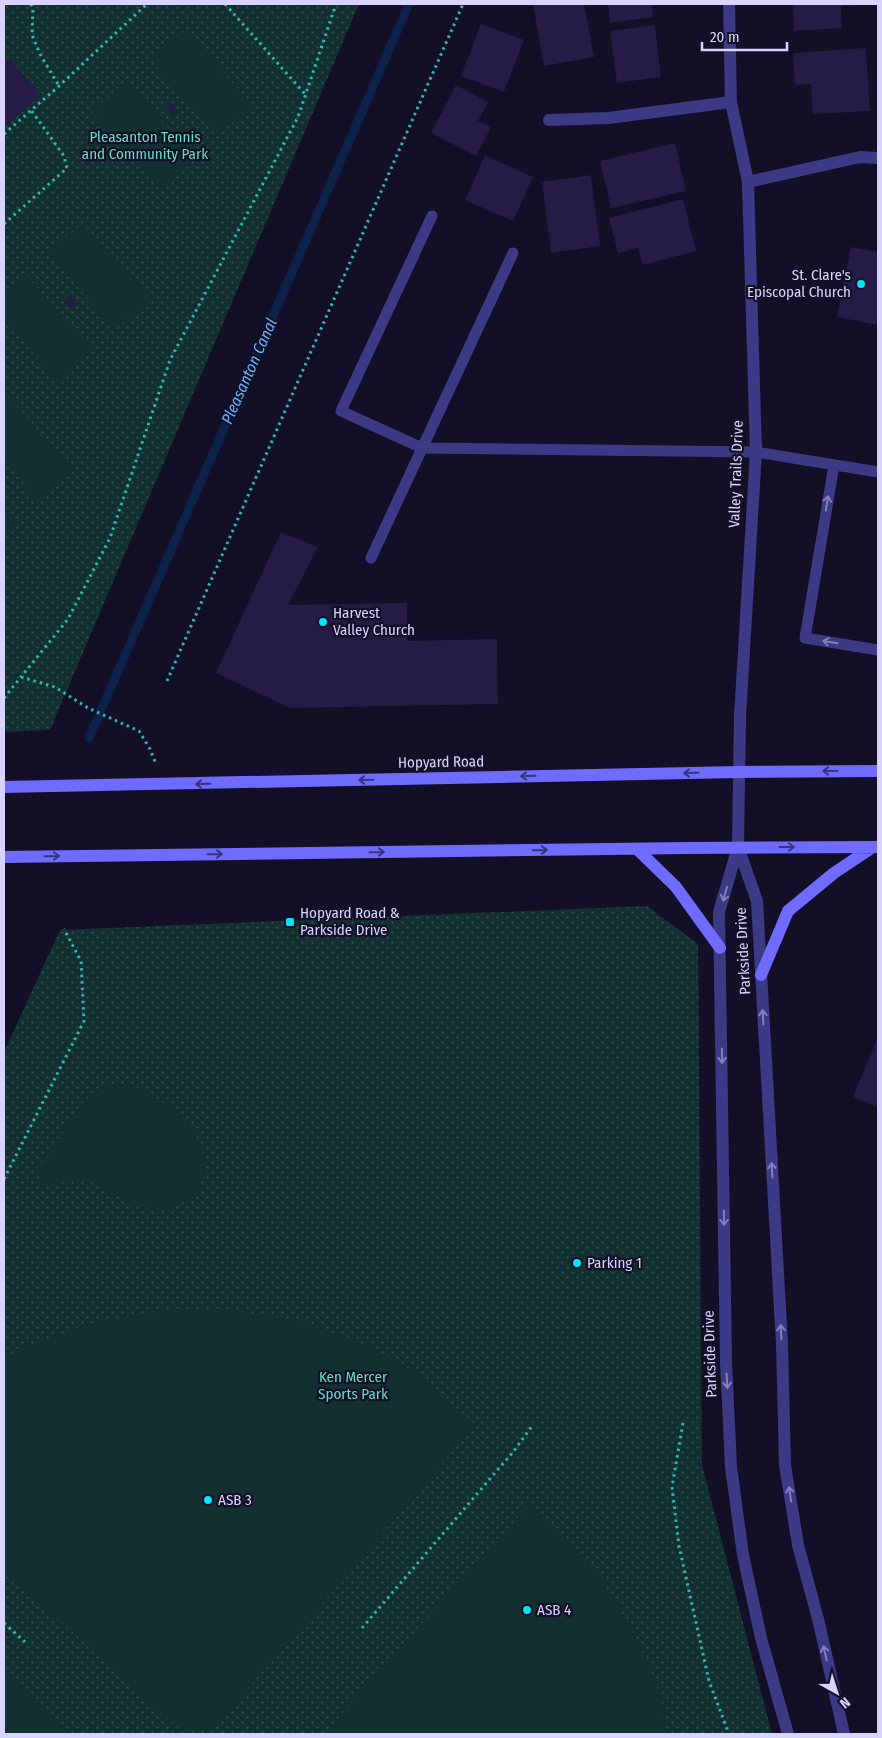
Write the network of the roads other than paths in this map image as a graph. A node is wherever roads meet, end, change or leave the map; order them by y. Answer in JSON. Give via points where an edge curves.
{"nodes":[{"id":1,"x":729,"y":4,"type":"edge"},
{"id":2,"x":731,"y":102,"type":"junction"},
{"id":3,"x":549,"y":120,"type":"dead end"},
{"id":4,"x":878,"y":158,"type":"edge"},
{"id":5,"x":748,"y":182,"type":"junction"},
{"id":6,"x":432,"y":216,"type":"dead end"},
{"id":7,"x":513,"y":253,"type":"dead end"},
{"id":8,"x":422,"y":448,"type":"junction"},
{"id":9,"x":756,"y":452,"type":"junction"},
{"id":10,"x":834,"y":464,"type":"junction"},
{"id":11,"x":878,"y":472,"type":"edge"},
{"id":12,"x":371,"y":558,"type":"dead end"},
{"id":13,"x":878,"y":650,"type":"edge"},
{"id":14,"x":878,"y":771,"type":"edge"},
{"id":15,"x":739,"y":772,"type":"junction"},
{"id":16,"x":4,"y":787,"type":"edge"},
{"id":17,"x":738,"y":847,"type":"junction"},
{"id":18,"x":876,"y":847,"type":"edge"},
{"id":19,"x":637,"y":849,"type":"junction"},
{"id":20,"x":4,"y":857,"type":"edge"},
{"id":21,"x":720,"y":948,"type":"junction"},
{"id":22,"x":760,"y":976,"type":"junction"},
{"id":23,"x":788,"y":1734,"type":"edge"},
{"id":24,"x":844,"y":1734,"type":"edge"}],
"edges":[{"from":1,"to":2,"type":"street","name":"Valley Trails Drive"},
{"from":2,"to":3,"type":"street","via":[[608,118]]},
{"from":2,"to":5,"type":"street","name":"Valley Trails Drive"},
{"from":4,"to":5,"type":"street","via":[[860,157]]},
{"from":5,"to":9,"type":"street","name":"Valley Trails Drive"},
{"from":6,"to":8,"type":"lane","via":[[342,412]]},
{"from":7,"to":8,"type":"lane"},
{"from":8,"to":9,"type":"lane"},
{"from":8,"to":12,"type":"lane"},
{"from":9,"to":10,"type":"lane"},
{"from":9,"to":15,"type":"street","name":"Valley Trails Drive","via":[[740,706]]},
{"from":10,"to":11,"type":"lane"},
{"from":13,"to":10,"type":"lane","one_way":true,"via":[[805,638]]},
{"from":14,"to":15,"type":"main road","name":"Hopyard Road","one_way":true},
{"from":15,"to":16,"type":"main road","name":"Hopyard Road","one_way":true},
{"from":15,"to":17,"type":"street","name":"Valley Trails Drive"},
{"from":17,"to":18,"type":"main road","one_way":true},
{"from":17,"to":19,"type":"main road"},
{"from":17,"to":21,"type":"street","name":"Parkside Drive","one_way":true,"via":[[720,912]]},
{"from":17,"to":22,"type":"street","name":"Parkside Drive","via":[[757,901]]},
{"from":18,"to":22,"type":"main road","via":[[834,873],[788,911]]},
{"from":20,"to":19,"type":"main road","one_way":true},
{"from":19,"to":21,"type":"main road","via":[[676,887]]},
{"from":21,"to":23,"type":"street","name":"Parkside Drive","one_way":true,"via":[[726,1362],[731,1467],[743,1555],[761,1638]]},
{"from":24,"to":22,"type":"street","name":"Parkside Drive","one_way":true,"via":[[798,1545],[785,1465],[782,1344]]}]}
